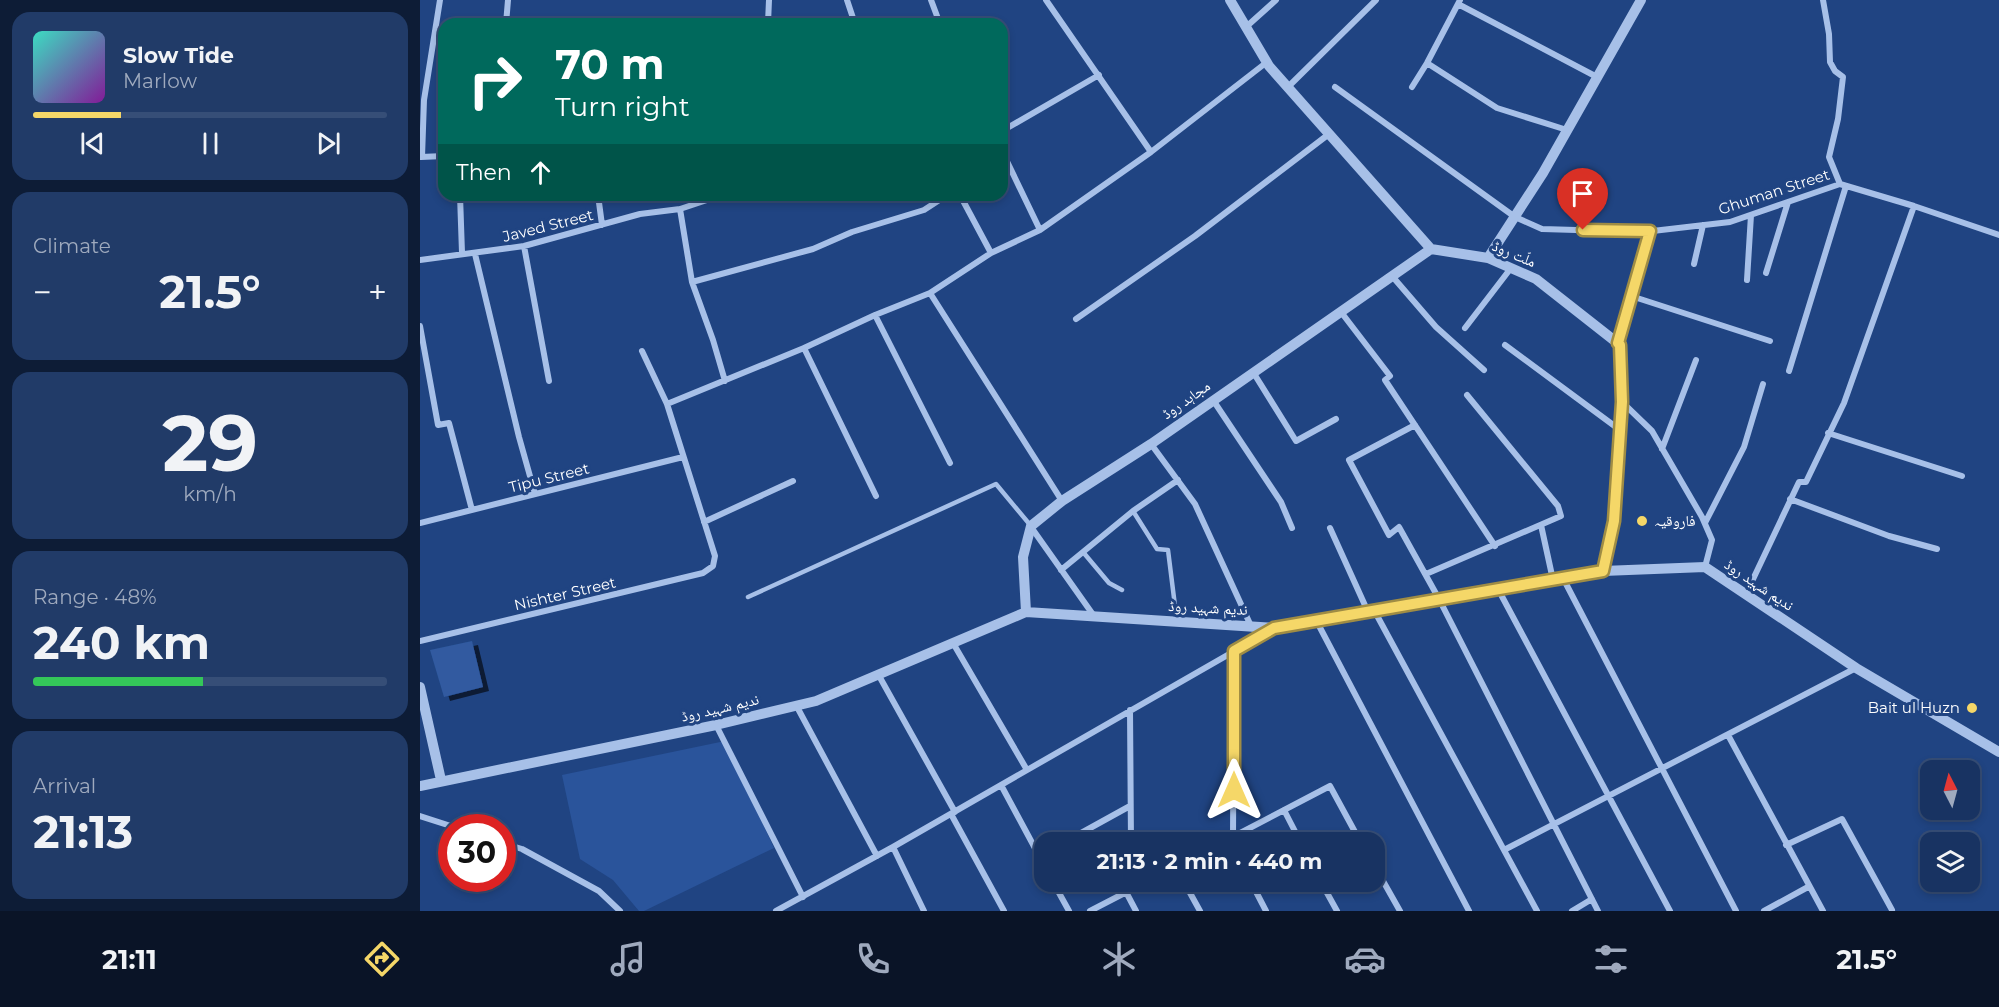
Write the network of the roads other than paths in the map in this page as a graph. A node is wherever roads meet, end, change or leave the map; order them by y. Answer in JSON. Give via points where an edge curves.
{"nodes":[{"id":1,"x":440,"y":0,"type":"edge"},
{"id":2,"x":508,"y":0,"type":"edge"},
{"id":3,"x":769,"y":0,"type":"edge"},
{"id":4,"x":847,"y":0,"type":"edge"},
{"id":5,"x":931,"y":0,"type":"edge"},
{"id":6,"x":1046,"y":0,"type":"edge"},
{"id":7,"x":1230,"y":0,"type":"edge"},
{"id":8,"x":1276,"y":0,"type":"edge"},
{"id":9,"x":1376,"y":0,"type":"edge"},
{"id":10,"x":1641,"y":0,"type":"edge"},
{"id":11,"x":1823,"y":0,"type":"edge"},
{"id":12,"x":1459,"y":2,"type":"edge"},
{"id":13,"x":506,"y":18,"type":"edge"},
{"id":14,"x":768,"y":18,"type":"edge"},
{"id":15,"x":853,"y":18,"type":"edge"},
{"id":16,"x":938,"y":18,"type":"edge"},
{"id":17,"x":1246,"y":27,"type":"junction"},
{"id":18,"x":1267,"y":61,"type":"junction"},
{"id":19,"x":1427,"y":63,"type":"junction"},
{"id":20,"x":1099,"y":75,"type":"junction"},
{"id":21,"x":1597,"y":77,"type":"junction"},
{"id":22,"x":1288,"y":87,"type":"junction"},
{"id":23,"x":1335,"y":87,"type":"dead end"},
{"id":24,"x":1412,"y":87,"type":"dead end"},
{"id":25,"x":1008,"y":128,"type":"edge"},
{"id":26,"x":1568,"y":130,"type":"junction"},
{"id":27,"x":1329,"y":134,"type":"junction"},
{"id":28,"x":1151,"y":152,"type":"junction"},
{"id":29,"x":438,"y":156,"type":"edge"},
{"id":30,"x":421,"y":157,"type":"edge"},
{"id":31,"x":1008,"y":163,"type":"edge"},
{"id":32,"x":1843,"y":185,"type":"junction"},
{"id":33,"x":460,"y":201,"type":"edge"},
{"id":34,"x":599,"y":201,"type":"edge"},
{"id":35,"x":704,"y":201,"type":"edge"},
{"id":36,"x":938,"y":201,"type":"edge"},
{"id":37,"x":963,"y":201,"type":"edge"},
{"id":38,"x":1788,"y":202,"type":"junction"},
{"id":39,"x":1914,"y":206,"type":"junction"},
{"id":40,"x":680,"y":209,"type":"junction"},
{"id":41,"x":1751,"y":214,"type":"junction"},
{"id":42,"x":1515,"y":217,"type":"junction"},
{"id":43,"x":602,"y":225,"type":"junction"},
{"id":44,"x":1703,"y":225,"type":"junction"},
{"id":45,"x":1040,"y":230,"type":"junction"},
{"id":46,"x":1650,"y":231,"type":"junction"},
{"id":47,"x":1999,"y":235,"type":"edge"},
{"id":48,"x":524,"y":246,"type":"junction"},
{"id":49,"x":1431,"y":249,"type":"junction"},
{"id":50,"x":462,"y":253,"type":"junction"},
{"id":51,"x":991,"y":253,"type":"junction"},
{"id":52,"x":475,"y":254,"type":"junction"},
{"id":53,"x":1488,"y":258,"type":"junction"},
{"id":54,"x":420,"y":260,"type":"edge"},
{"id":55,"x":1694,"y":264,"type":"dead end"},
{"id":56,"x":1510,"y":268,"type":"junction"},
{"id":57,"x":1766,"y":273,"type":"dead end"},
{"id":58,"x":1392,"y":276,"type":"junction"},
{"id":59,"x":1747,"y":280,"type":"dead end"},
{"id":60,"x":692,"y":282,"type":"junction"},
{"id":61,"x":930,"y":293,"type":"junction"},
{"id":62,"x":1631,"y":296,"type":"junction"},
{"id":63,"x":1341,"y":312,"type":"junction"},
{"id":64,"x":875,"y":315,"type":"junction"},
{"id":65,"x":1076,"y":319,"type":"dead end"},
{"id":66,"x":420,"y":326,"type":"edge"},
{"id":67,"x":1465,"y":328,"type":"dead end"},
{"id":68,"x":1770,"y":340,"type":"dead end"},
{"id":69,"x":1618,"y":343,"type":"junction"},
{"id":70,"x":1505,"y":345,"type":"dead end"},
{"id":71,"x":804,"y":348,"type":"junction"},
{"id":72,"x":642,"y":351,"type":"dead end"},
{"id":73,"x":1696,"y":360,"type":"dead end"},
{"id":74,"x":1484,"y":370,"type":"dead end"},
{"id":75,"x":1789,"y":371,"type":"dead end"},
{"id":76,"x":1253,"y":372,"type":"junction"},
{"id":77,"x":549,"y":381,"type":"dead end"},
{"id":78,"x":725,"y":381,"type":"junction"},
{"id":79,"x":1763,"y":384,"type":"dead end"},
{"id":80,"x":1467,"y":395,"type":"dead end"},
{"id":81,"x":1213,"y":400,"type":"junction"},
{"id":82,"x":1622,"y":402,"type":"junction"},
{"id":83,"x":667,"y":404,"type":"junction"},
{"id":84,"x":1336,"y":418,"type":"dead end"},
{"id":85,"x":1415,"y":425,"type":"junction"},
{"id":86,"x":1620,"y":430,"type":"junction"},
{"id":87,"x":1828,"y":433,"type":"junction"},
{"id":88,"x":1150,"y":444,"type":"junction"},
{"id":89,"x":1662,"y":449,"type":"junction"},
{"id":90,"x":683,"y":457,"type":"junction"},
{"id":91,"x":950,"y":463,"type":"dead end"},
{"id":92,"x":1962,"y":476,"type":"dead end"},
{"id":93,"x":1178,"y":480,"type":"junction"},
{"id":94,"x":793,"y":481,"type":"dead end"},
{"id":95,"x":535,"y":494,"type":"junction"},
{"id":96,"x":876,"y":496,"type":"dead end"},
{"id":97,"x":1790,"y":500,"type":"junction"},
{"id":98,"x":1062,"y":501,"type":"junction"},
{"id":99,"x":472,"y":510,"type":"junction"},
{"id":100,"x":1133,"y":511,"type":"junction"},
{"id":101,"x":704,"y":522,"type":"junction"},
{"id":102,"x":420,"y":523,"type":"edge"},
{"id":103,"x":1705,"y":523,"type":"junction"},
{"id":104,"x":1541,"y":525,"type":"junction"},
{"id":105,"x":1031,"y":526,"type":"junction"},
{"id":106,"x":1292,"y":528,"type":"dead end"},
{"id":107,"x":1330,"y":528,"type":"dead end"},
{"id":108,"x":1495,"y":546,"type":"junction"},
{"id":109,"x":1937,"y":549,"type":"dead end"},
{"id":110,"x":1083,"y":552,"type":"junction"},
{"id":111,"x":1705,"y":567,"type":"junction"},
{"id":112,"x":1061,"y":570,"type":"junction"},
{"id":113,"x":1603,"y":571,"type":"junction"},
{"id":114,"x":1426,"y":574,"type":"junction"},
{"id":115,"x":1558,"y":579,"type":"junction"},
{"id":116,"x":1498,"y":589,"type":"junction"},
{"id":117,"x":1122,"y":590,"type":"dead end"},
{"id":118,"x":1746,"y":594,"type":"junction"},
{"id":119,"x":748,"y":597,"type":"dead end"},
{"id":120,"x":1439,"y":599,"type":"junction"},
{"id":121,"x":1371,"y":611,"type":"junction"},
{"id":122,"x":1026,"y":612,"type":"junction"},
{"id":123,"x":1094,"y":616,"type":"junction"},
{"id":124,"x":1316,"y":620,"type":"junction"},
{"id":125,"x":1177,"y":622,"type":"junction"},
{"id":126,"x":1251,"y":626,"type":"junction"},
{"id":127,"x":1274,"y":628,"type":"junction"},
{"id":128,"x":420,"y":641,"type":"edge"},
{"id":129,"x":953,"y":643,"type":"junction"},
{"id":130,"x":1234,"y":651,"type":"junction"},
{"id":131,"x":1856,"y":668,"type":"junction"},
{"id":132,"x":878,"y":674,"type":"junction"},
{"id":133,"x":420,"y":687,"type":"edge"},
{"id":134,"x":796,"y":705,"type":"junction"},
{"id":135,"x":1130,"y":710,"type":"junction"},
{"id":136,"x":716,"y":725,"type":"junction"},
{"id":137,"x":1728,"y":735,"type":"junction"},
{"id":138,"x":1999,"y":752,"type":"edge"},
{"id":139,"x":1662,"y":768,"type":"junction"},
{"id":140,"x":1027,"y":770,"type":"junction"},
{"id":141,"x":441,"y":780,"type":"junction"},
{"id":142,"x":1001,"y":785,"type":"junction"},
{"id":143,"x":420,"y":786,"type":"edge"},
{"id":144,"x":1609,"y":796,"type":"junction"},
{"id":145,"x":1131,"y":806,"type":"junction"},
{"id":146,"x":1284,"y":810,"type":"junction"},
{"id":147,"x":953,"y":813,"type":"junction"},
{"id":148,"x":420,"y":816,"type":"edge"},
{"id":149,"x":438,"y":822,"type":"edge"},
{"id":150,"x":1554,"y":824,"type":"junction"},
{"id":151,"x":1083,"y":832,"type":"edge"},
{"id":152,"x":1131,"y":832,"type":"edge"},
{"id":153,"x":1230,"y":832,"type":"edge"},
{"id":154,"x":1244,"y":832,"type":"edge"},
{"id":155,"x":1295,"y":832,"type":"edge"},
{"id":156,"x":1355,"y":832,"type":"edge"},
{"id":157,"x":1034,"y":841,"type":"edge"},
{"id":158,"x":1786,"y":845,"type":"junction"},
{"id":159,"x":516,"y":847,"type":"edge"},
{"id":160,"x":893,"y":847,"type":"junction"},
{"id":161,"x":1504,"y":850,"type":"junction"},
{"id":162,"x":877,"y":856,"type":"junction"},
{"id":163,"x":1385,"y":885,"type":"edge"},
{"id":164,"x":1808,"y":887,"type":"junction"},
{"id":165,"x":1059,"y":892,"type":"edge"},
{"id":166,"x":1126,"y":892,"type":"edge"},
{"id":167,"x":1128,"y":892,"type":"edge"},
{"id":168,"x":1190,"y":892,"type":"edge"},
{"id":169,"x":1256,"y":892,"type":"edge"},
{"id":170,"x":1327,"y":892,"type":"edge"},
{"id":171,"x":803,"y":897,"type":"junction"},
{"id":172,"x":1592,"y":899,"type":"junction"},
{"id":173,"x":786,"y":909,"type":"edge"},
{"id":174,"x":1892,"y":910,"type":"edge"},
{"id":175,"x":620,"y":911,"type":"edge"},
{"id":176,"x":776,"y":911,"type":"edge"},
{"id":177,"x":924,"y":911,"type":"edge"},
{"id":178,"x":1004,"y":911,"type":"edge"},
{"id":179,"x":1069,"y":911,"type":"edge"},
{"id":180,"x":1090,"y":911,"type":"edge"},
{"id":181,"x":1136,"y":911,"type":"edge"},
{"id":182,"x":1200,"y":911,"type":"edge"},
{"id":183,"x":1266,"y":911,"type":"edge"},
{"id":184,"x":1337,"y":911,"type":"edge"},
{"id":185,"x":1400,"y":911,"type":"edge"},
{"id":186,"x":1469,"y":911,"type":"edge"},
{"id":187,"x":1537,"y":911,"type":"edge"},
{"id":188,"x":1572,"y":911,"type":"edge"},
{"id":189,"x":1598,"y":911,"type":"edge"},
{"id":190,"x":1670,"y":911,"type":"edge"},
{"id":191,"x":1736,"y":911,"type":"edge"},
{"id":192,"x":1764,"y":911,"type":"edge"},
{"id":193,"x":1823,"y":911,"type":"edge"}],
"edges":[{"from":1,"to":30,"type":"street","via":[[424,100]]},
{"from":2,"to":13,"type":"street"},
{"from":3,"to":14,"type":"street"},
{"from":4,"to":15,"type":"street"},
{"from":5,"to":16,"type":"street"},
{"from":6,"to":20,"type":"street"},
{"from":7,"to":17,"type":"street"},
{"from":8,"to":17,"type":"street"},
{"from":9,"to":22,"type":"street"},
{"from":10,"to":21,"type":"street"},
{"from":11,"to":32,"type":"street","via":[[1830,62],[1843,77],[1829,157]]},
{"from":12,"to":19,"type":"street"},
{"from":12,"to":21,"type":"street"},
{"from":17,"to":18,"type":"street"},
{"from":18,"to":22,"type":"street"},
{"from":18,"to":28,"type":"street"},
{"from":19,"to":24,"type":"street"},
{"from":19,"to":26,"type":"street","via":[[1497,108]]},
{"from":20,"to":25,"type":"street"},
{"from":20,"to":28,"type":"street"},
{"from":21,"to":26,"type":"street"},
{"from":22,"to":27,"type":"street"},
{"from":23,"to":42,"type":"street","name":"Ghuman Street"},
{"from":26,"to":42,"type":"street"},
{"from":27,"to":49,"type":"street"},
{"from":27,"to":65,"type":"street","via":[[1196,236]]},
{"from":28,"to":45,"type":"street"},
{"from":29,"to":30,"type":"street"},
{"from":31,"to":45,"type":"street"},
{"from":32,"to":38,"type":"street","name":"Ghuman Street"},
{"from":32,"to":39,"type":"street","name":"Ghuman Street"},
{"from":32,"to":75,"type":"street"},
{"from":33,"to":50,"type":"street"},
{"from":34,"to":43,"type":"street"},
{"from":35,"to":40,"type":"street","name":"Javed Street"},
{"from":36,"to":60,"type":"street","via":[[924,210],[852,232],[813,249]]},
{"from":37,"to":51,"type":"street"},
{"from":38,"to":41,"type":"street","name":"Ghuman Street"},
{"from":38,"to":57,"type":"street"},
{"from":39,"to":47,"type":"street","name":"Ghuman Street"},
{"from":39,"to":87,"type":"street","via":[[1844,403]]},
{"from":40,"to":43,"type":"street","name":"Javed Street","via":[[640,214]]},
{"from":40,"to":60,"type":"street"},
{"from":41,"to":44,"type":"street","name":"Ghuman Street","via":[[1730,222]]},
{"from":41,"to":59,"type":"street"},
{"from":42,"to":46,"type":"street","name":"Ghuman Street","via":[[1542,229]]},
{"from":42,"to":53,"type":"street"},
{"from":43,"to":48,"type":"street","name":"Javed Street"},
{"from":44,"to":46,"type":"street","name":"Ghuman Street"},
{"from":44,"to":55,"type":"street"},
{"from":45,"to":51,"type":"street"},
{"from":46,"to":62,"type":"street"},
{"from":48,"to":52,"type":"street","name":"Javed Street"},
{"from":48,"to":77,"type":"street"},
{"from":49,"to":53,"type":"street","name":"ملّت روڈ"},
{"from":49,"to":58,"type":"street","name":"مجاہد روڈ"},
{"from":50,"to":52,"type":"street","name":"Javed Street"},
{"from":50,"to":54,"type":"street","name":"Javed Street"},
{"from":51,"to":61,"type":"street"},
{"from":52,"to":95,"type":"street"},
{"from":53,"to":56,"type":"street","name":"ملّت روڈ"},
{"from":56,"to":67,"type":"street"},
{"from":56,"to":69,"type":"street","name":"ملّت روڈ","via":[[1536,279]]},
{"from":58,"to":63,"type":"street","name":"مجاہد روڈ"},
{"from":58,"to":74,"type":"street","via":[[1436,327]]},
{"from":60,"to":78,"type":"street"},
{"from":61,"to":64,"type":"street"},
{"from":61,"to":98,"type":"street"},
{"from":62,"to":68,"type":"street"},
{"from":62,"to":69,"type":"street"},
{"from":63,"to":76,"type":"street","name":"مجاہد روڈ"},
{"from":63,"to":85,"type":"street","via":[[1390,376],[1385,380]]},
{"from":64,"to":71,"type":"street"},
{"from":64,"to":91,"type":"street"},
{"from":66,"to":99,"type":"street","via":[[438,425],[449,423]]},
{"from":69,"to":82,"type":"street"},
{"from":70,"to":86,"type":"street"},
{"from":71,"to":78,"type":"street"},
{"from":71,"to":96,"type":"street"},
{"from":72,"to":83,"type":"street"},
{"from":73,"to":89,"type":"street"},
{"from":76,"to":81,"type":"street","name":"مجاہد روڈ"},
{"from":76,"to":84,"type":"street","via":[[1296,441]]},
{"from":78,"to":83,"type":"street"},
{"from":79,"to":103,"type":"street","via":[[1744,447]]},
{"from":80,"to":104,"type":"street","via":[[1558,506],[1561,516]]},
{"from":81,"to":88,"type":"street","name":"مجاہد روڈ"},
{"from":81,"to":106,"type":"street","via":[[1281,502]]},
{"from":82,"to":86,"type":"street"},
{"from":82,"to":89,"type":"street","via":[[1652,431]]},
{"from":83,"to":90,"type":"street"},
{"from":85,"to":108,"type":"street"},
{"from":85,"to":114,"type":"street","via":[[1349,460],[1389,535],[1399,526]]},
{"from":86,"to":113,"type":"street","via":[[1614,521]]},
{"from":87,"to":92,"type":"street"},
{"from":87,"to":97,"type":"street","via":[[1806,482],[1799,482]]},
{"from":88,"to":93,"type":"street"},
{"from":88,"to":98,"type":"street","name":"مجاہد روڈ"},
{"from":89,"to":103,"type":"street"},
{"from":90,"to":95,"type":"street","name":"Tipu Street"},
{"from":90,"to":101,"type":"street"},
{"from":93,"to":100,"type":"street"},
{"from":93,"to":126,"type":"street","via":[[1196,504]]},
{"from":94,"to":101,"type":"street"},
{"from":95,"to":99,"type":"street","name":"Tipu Street"},
{"from":97,"to":109,"type":"street"},
{"from":97,"to":118,"type":"street"},
{"from":98,"to":105,"type":"street","name":"مجاہد روڈ"},
{"from":99,"to":102,"type":"street","name":"Tipu Street"},
{"from":100,"to":110,"type":"street"},
{"from":100,"to":125,"type":"lane","via":[[1156,549],[1168,550]]},
{"from":101,"to":128,"type":"street","name":"Nishter Street","via":[[715,556],[713,566],[703,573]]},
{"from":103,"to":111,"type":"street","via":[[1712,540]]},
{"from":104,"to":108,"type":"street"},
{"from":104,"to":115,"type":"street"},
{"from":105,"to":112,"type":"street"},
{"from":105,"to":119,"type":"lane","via":[[996,484]]},
{"from":105,"to":122,"type":"street","via":[[1023,557]]},
{"from":107,"to":121,"type":"street"},
{"from":108,"to":114,"type":"street"},
{"from":110,"to":112,"type":"street"},
{"from":110,"to":117,"type":"lane","via":[[1109,583]]},
{"from":111,"to":113,"type":"street","name":"ندیم شہید روڈ"},
{"from":111,"to":118,"type":"street","name":"ندیم شہید روڈ"},
{"from":112,"to":123,"type":"street"},
{"from":113,"to":115,"type":"street","name":"ندیم شہید روڈ"},
{"from":114,"to":120,"type":"street"},
{"from":115,"to":116,"type":"street","name":"ندیم شہید روڈ"},
{"from":115,"to":139,"type":"street"},
{"from":116,"to":120,"type":"street","name":"ندیم شہید روڈ"},
{"from":116,"to":144,"type":"street"},
{"from":118,"to":131,"type":"street","name":"ندیم شہید روڈ"},
{"from":120,"to":121,"type":"street","name":"ندیم شہید روڈ"},
{"from":120,"to":150,"type":"street"},
{"from":121,"to":124,"type":"street","name":"ندیم شہید روڈ"},
{"from":121,"to":161,"type":"street"},
{"from":122,"to":123,"type":"street","name":"ندیم شہید روڈ"},
{"from":122,"to":129,"type":"street","name":"ندیم شہید روڈ"},
{"from":123,"to":125,"type":"street","name":"ندیم شہید روڈ"},
{"from":124,"to":127,"type":"street","name":"ندیم شہید روڈ"},
{"from":124,"to":186,"type":"street"},
{"from":125,"to":126,"type":"street","name":"ندیم شہید روڈ"},
{"from":126,"to":127,"type":"street","name":"ندیم شہید روڈ"},
{"from":127,"to":130,"type":"street"},
{"from":129,"to":132,"type":"street","name":"ندیم شہید روڈ"},
{"from":129,"to":140,"type":"street"},
{"from":130,"to":135,"type":"street"},
{"from":130,"to":153,"type":"street"},
{"from":131,"to":137,"type":"street"},
{"from":131,"to":138,"type":"street","name":"ندیم شہید روڈ"},
{"from":132,"to":134,"type":"street","name":"ندیم شہید روڈ","via":[[816,701]]},
{"from":132,"to":147,"type":"street"},
{"from":133,"to":141,"type":"street"},
{"from":134,"to":136,"type":"street","name":"ندیم شہید روڈ"},
{"from":134,"to":162,"type":"street"},
{"from":135,"to":140,"type":"street"},
{"from":135,"to":145,"type":"street"},
{"from":136,"to":141,"type":"street","name":"ندیم شہید روڈ"},
{"from":136,"to":171,"type":"street"},
{"from":137,"to":139,"type":"street"},
{"from":137,"to":158,"type":"street"},
{"from":139,"to":144,"type":"street"},
{"from":139,"to":191,"type":"street"},
{"from":140,"to":142,"type":"street"},
{"from":141,"to":143,"type":"street","name":"ندیم شہید روڈ"},
{"from":142,"to":147,"type":"street"},
{"from":142,"to":157,"type":"street"},
{"from":144,"to":150,"type":"street"},
{"from":144,"to":190,"type":"street"},
{"from":145,"to":151,"type":"street"},
{"from":145,"to":152,"type":"street"},
{"from":146,"to":154,"type":"street"},
{"from":146,"to":155,"type":"street"},
{"from":146,"to":156,"type":"street","via":[[1330,786]]},
{"from":147,"to":160,"type":"street"},
{"from":147,"to":178,"type":"street"},
{"from":148,"to":149,"type":"street"},
{"from":150,"to":161,"type":"street"},
{"from":150,"to":172,"type":"street"},
{"from":158,"to":164,"type":"street"},
{"from":158,"to":174,"type":"street","via":[[1842,819]]},
{"from":159,"to":175,"type":"street","via":[[599,891]]},
{"from":160,"to":162,"type":"street"},
{"from":160,"to":177,"type":"street"},
{"from":161,"to":187,"type":"street"},
{"from":162,"to":171,"type":"street"},
{"from":163,"to":185,"type":"street"},
{"from":164,"to":192,"type":"street"},
{"from":164,"to":193,"type":"street"},
{"from":165,"to":179,"type":"street"},
{"from":166,"to":180,"type":"street"},
{"from":167,"to":181,"type":"street"},
{"from":168,"to":182,"type":"street"},
{"from":169,"to":183,"type":"street"},
{"from":170,"to":184,"type":"street"},
{"from":171,"to":173,"type":"street"},
{"from":172,"to":188,"type":"street"},
{"from":172,"to":189,"type":"street"},
{"from":173,"to":176,"type":"street"}]}
